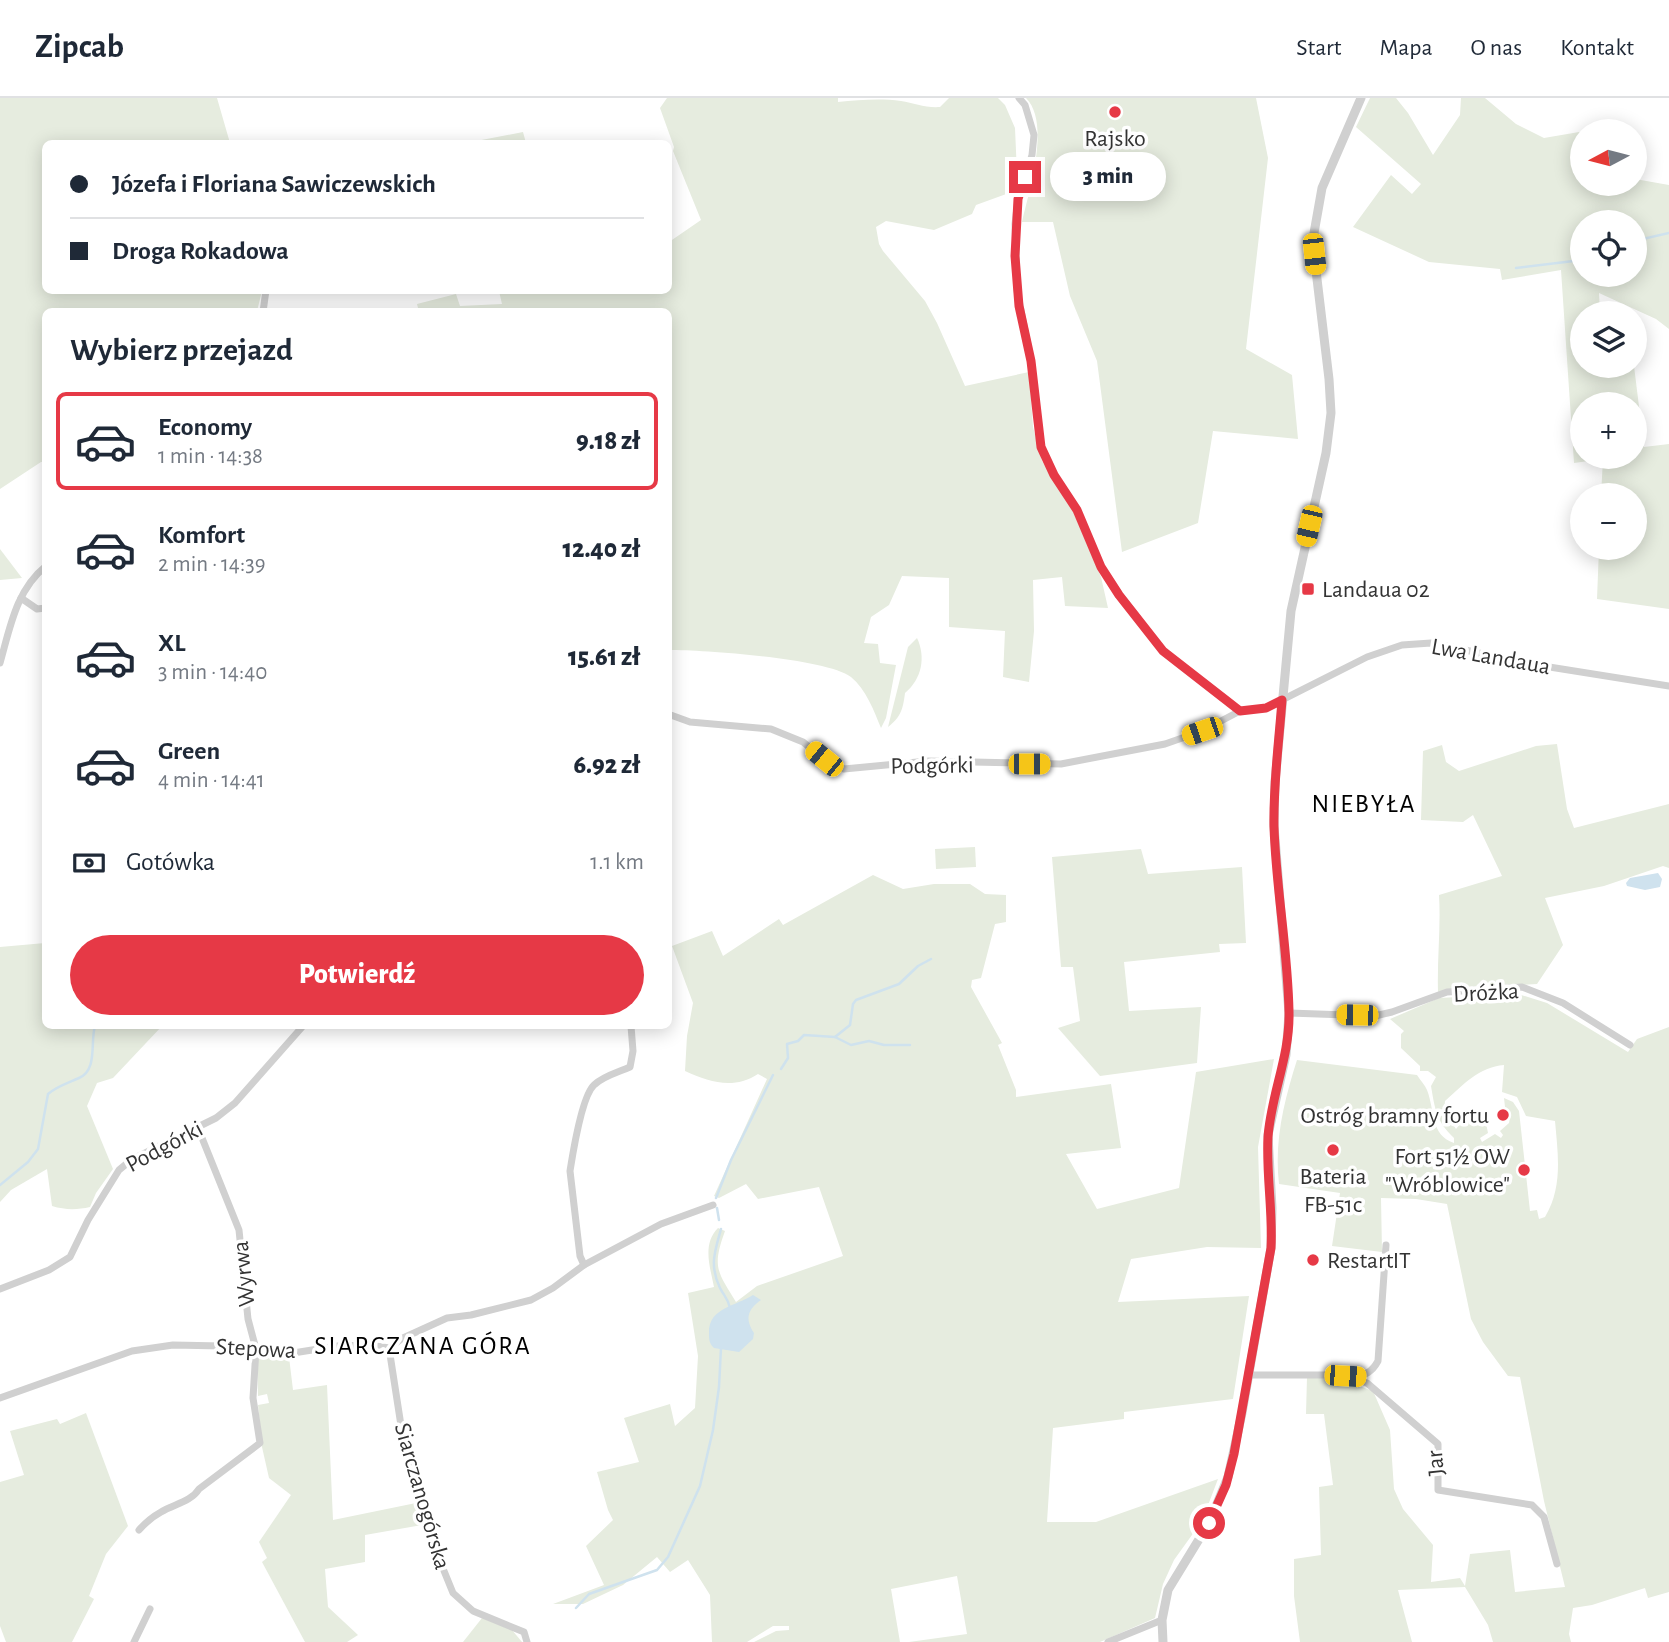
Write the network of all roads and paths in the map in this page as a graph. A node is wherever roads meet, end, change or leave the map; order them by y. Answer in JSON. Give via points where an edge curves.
{"nodes":[{"id":1,"x":1018,"y":98,"type":"edge"},
{"id":2,"x":1361,"y":98,"type":"edge"},
{"id":3,"x":42,"y":569,"type":"edge"},
{"id":4,"x":21,"y":598,"type":"junction"},
{"id":5,"x":42,"y":608,"type":"edge"},
{"id":6,"x":0,"y":663,"type":"edge"},
{"id":7,"x":1669,"y":686,"type":"edge"},
{"id":8,"x":1282,"y":700,"type":"junction"},
{"id":9,"x":1240,"y":711,"type":"junction"},
{"id":10,"x":672,"y":715,"type":"edge"},
{"id":11,"x":1289,"y":1013,"type":"junction"},
{"id":12,"x":300,"y":1029,"type":"edge"},
{"id":13,"x":631,"y":1029,"type":"edge"},
{"id":14,"x":1630,"y":1045,"type":"dead end"},
{"id":15,"x":198,"y":1129,"type":"junction"},
{"id":16,"x":713,"y":1205,"type":"dead end"},
{"id":17,"x":1386,"y":1245,"type":"dead end"},
{"id":18,"x":584,"y":1265,"type":"junction"},
{"id":19,"x":0,"y":1289,"type":"edge"},
{"id":20,"x":389,"y":1348,"type":"junction"},
{"id":21,"x":256,"y":1349,"type":"junction"},
{"id":22,"x":1249,"y":1376,"type":"junction"},
{"id":23,"x":1345,"y":1376,"type":"junction"},
{"id":24,"x":0,"y":1398,"type":"edge"},
{"id":25,"x":139,"y":1530,"type":"dead end"},
{"id":26,"x":1557,"y":1563,"type":"dead end"},
{"id":27,"x":149,"y":1609,"type":"dead end"},
{"id":28,"x":1162,"y":1620,"type":"junction"},
{"id":29,"x":134,"y":1642,"type":"edge"},
{"id":30,"x":527,"y":1642,"type":"edge"},
{"id":31,"x":1108,"y":1642,"type":"edge"},
{"id":32,"x":1163,"y":1642,"type":"edge"}],
"edges":[{"from":1,"to":9,"type":"street","via":[[1026,105],[1034,135],[1018,199],[1015,256],[1041,447],[1119,595],[1163,651]]},
{"from":2,"to":8,"type":"street","via":[[1331,163],[1316,212],[1314,254],[1331,413],[1291,611]]},
{"from":3,"to":4,"type":"street","via":[[31,578]]},
{"from":4,"to":5,"type":"street"},
{"from":4,"to":6,"type":"street"},
{"from":7,"to":8,"type":"street","name":"Lwa Landaua","via":[[1416,643],[1367,657]]},
{"from":8,"to":9,"type":"street","name":"Podgórki","via":[[1266,708]]},
{"from":8,"to":11,"type":"street","via":[[1274,826]]},
{"from":9,"to":10,"type":"street","name":"Podgórki","via":[[1166,744],[1061,764],[928,761],[844,768],[803,742],[771,729],[690,722]]},
{"from":11,"to":14,"type":"street","name":"Dróżka","via":[[1375,1016],[1447,992],[1522,987],[1563,1003]]},
{"from":11,"to":22,"type":"street","via":[[1286,1055],[1268,1135],[1271,1248]]},
{"from":12,"to":15,"type":"street","name":"Podgórki","via":[[235,1103]]},
{"from":13,"to":18,"type":"street","via":[[630,1067],[596,1083],[587,1094],[572,1160]]},
{"from":15,"to":19,"type":"street","name":"Podgórki","via":[[119,1170],[69,1257],[50,1270]]},
{"from":15,"to":21,"type":"street","name":"Wyrwa","via":[[239,1230],[248,1320]]},
{"from":16,"to":18,"type":"street","via":[[661,1224]]},
{"from":17,"to":23,"type":"street","via":[[1378,1361],[1361,1376]]},
{"from":18,"to":20,"type":"street","via":[[531,1300],[447,1318]]},
{"from":20,"to":21,"type":"street","name":"Stepowa","via":[[337,1346],[287,1353]]},
{"from":20,"to":30,"type":"street","name":"Siarczanogórska","via":[[405,1442],[431,1539],[453,1592],[473,1611],[524,1632]]},
{"from":21,"to":24,"type":"street","name":"Stepowa","via":[[173,1345],[132,1350]]},
{"from":21,"to":25,"type":"street","name":"Wyrwa","via":[[253,1398],[260,1443],[194,1497],[163,1511]]},
{"from":22,"to":23,"type":"street","name":"Jar"},
{"from":22,"to":28,"type":"street","via":[[1226,1485],[1209,1523],[1172,1580]]},
{"from":23,"to":26,"type":"street","name":"Jar","via":[[1367,1383],[1437,1444],[1437,1490],[1532,1506],[1538,1511],[1544,1517]]},
{"from":27,"to":29,"type":"street"},
{"from":28,"to":31,"type":"street"},
{"from":28,"to":32,"type":"street"}]}
